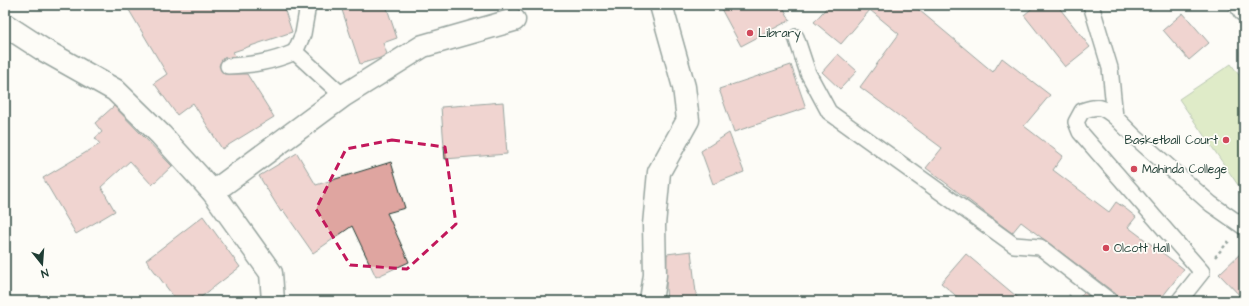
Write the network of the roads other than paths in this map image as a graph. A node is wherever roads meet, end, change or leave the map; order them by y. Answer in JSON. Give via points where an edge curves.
{"nodes":[{"id":1,"x":308,"y":5,"type":"edge"},
{"id":2,"x":661,"y":5,"type":"edge"},
{"id":3,"x":1091,"y":5,"type":"edge"},
{"id":4,"x":1241,"y":5,"type":"edge"},
{"id":5,"x":1244,"y":10,"type":"edge"},
{"id":6,"x":514,"y":20,"type":"dead end"},
{"id":7,"x":5,"y":25,"type":"edge"},
{"id":8,"x":796,"y":37,"type":"dead end"},
{"id":9,"x":295,"y":52,"type":"junction"},
{"id":10,"x":228,"y":66,"type":"dead end"},
{"id":11,"x":343,"y":96,"type":"junction"},
{"id":12,"x":1115,"y":117,"type":"junction"},
{"id":13,"x":213,"y":192,"type":"junction"},
{"id":14,"x":1243,"y":226,"type":"edge"},
{"id":15,"x":273,"y":301,"type":"edge"},
{"id":16,"x":651,"y":301,"type":"edge"},
{"id":17,"x":1110,"y":301,"type":"edge"},
{"id":18,"x":1179,"y":301,"type":"edge"}],
"edges":[{"from":1,"to":9,"type":"lane","via":[[303,34]]},
{"from":2,"to":16,"type":"street","via":[[684,88],[688,120],[659,172],[654,225],[656,275]]},
{"from":3,"to":12,"type":"lane","via":[[1110,68]]},
{"from":4,"to":5,"type":"street"},
{"from":6,"to":11,"type":"street","via":[[423,46]]},
{"from":7,"to":13,"type":"street","via":[[114,90],[161,135]]},
{"from":8,"to":17,"type":"lane","via":[[808,73],[829,112],[1014,245],[1040,247]]},
{"from":9,"to":10,"type":"lane","via":[[274,61]]},
{"from":9,"to":11,"type":"lane"},
{"from":11,"to":13,"type":"street"},
{"from":12,"to":14,"type":"lane","via":[[1211,204]]},
{"from":12,"to":18,"type":"lane","via":[[1103,107],[1092,107],[1082,111],[1076,122],[1080,132],[1202,272]]},
{"from":13,"to":15,"type":"street","via":[[271,273]]}]}
